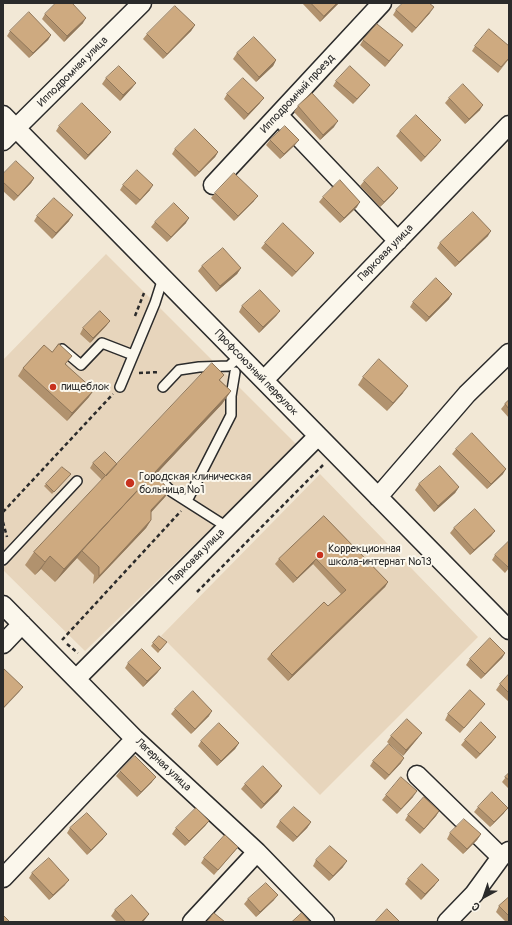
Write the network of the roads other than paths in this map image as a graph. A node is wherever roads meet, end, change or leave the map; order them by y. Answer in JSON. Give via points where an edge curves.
{"nodes":[{"id":1,"x":142,"y":3,"type":"edge"},
{"id":2,"x":382,"y":3,"type":"edge"},
{"id":3,"x":3,"y":115,"type":"edge"},
{"id":4,"x":278,"y":115,"type":"junction"},
{"id":5,"x":509,"y":125,"type":"edge"},
{"id":6,"x":16,"y":128,"type":"junction"},
{"id":7,"x":3,"y":141,"type":"edge"},
{"id":8,"x":213,"y":185,"type":"dead end"},
{"id":9,"x":398,"y":241,"type":"junction"},
{"id":10,"x":163,"y":278,"type":"junction"},
{"id":11,"x":61,"y":347,"type":"edge"},
{"id":12,"x":509,"y":353,"type":"edge"},
{"id":13,"x":133,"y":356,"type":"junction"},
{"id":14,"x":238,"y":364,"type":"junction"},
{"id":15,"x":264,"y":380,"type":"junction"},
{"id":16,"x":120,"y":387,"type":"road end"},
{"id":17,"x":163,"y":387,"type":"dead end"},
{"id":18,"x":318,"y":436,"type":"junction"},
{"id":19,"x":160,"y":479,"type":"edge"},
{"id":20,"x":77,"y":481,"type":"dead end"},
{"id":21,"x":378,"y":497,"type":"junction"},
{"id":22,"x":187,"y":502,"type":"junction"},
{"id":23,"x":227,"y":527,"type":"junction"},
{"id":24,"x":3,"y":560,"type":"edge"},
{"id":25,"x":3,"y":605,"type":"edge"},
{"id":26,"x":507,"y":623,"type":"edge"},
{"id":27,"x":22,"y":624,"type":"junction"},
{"id":28,"x":3,"y":644,"type":"edge"},
{"id":29,"x":76,"y":678,"type":"junction"},
{"id":30,"x":135,"y":739,"type":"junction"},
{"id":31,"x":417,"y":776,"type":"dead end"},
{"id":32,"x":257,"y":852,"type":"junction"},
{"id":33,"x":505,"y":854,"type":"edge"},
{"id":34,"x":3,"y":878,"type":"edge"},
{"id":35,"x":192,"y":922,"type":"edge"},
{"id":36,"x":325,"y":922,"type":"edge"},
{"id":37,"x":447,"y":922,"type":"edge"}],
"edges":[{"from":1,"to":6,"type":"street","name":"Ипподромная улица"},
{"from":2,"to":4,"type":"street","name":"Ипподромный проезд"},
{"from":3,"to":6,"type":"street","name":"Профсоюзный переулок"},
{"from":4,"to":8,"type":"street","name":"Ипподромный проезд"},
{"from":4,"to":9,"type":"street"},
{"from":5,"to":9,"type":"street","name":"Парковая улица"},
{"from":6,"to":7,"type":"street","name":"Ипподромная улица"},
{"from":6,"to":10,"type":"street","name":"Профсоюзный переулок"},
{"from":9,"to":15,"type":"street","name":"Парковая улица"},
{"from":10,"to":13,"type":"lane"},
{"from":10,"to":14,"type":"street","name":"Профсоюзный переулок"},
{"from":11,"to":13,"type":"lane","via":[[81,366],[102,343]]},
{"from":12,"to":21,"type":"street","via":[[467,394]]},
{"from":13,"to":16,"type":"lane"},
{"from":14,"to":15,"type":"street","name":"Профсоюзный переулок"},
{"from":14,"to":17,"type":"lane","via":[[179,370]]},
{"from":14,"to":22,"type":"lane","via":[[231,396],[231,415]]},
{"from":15,"to":18,"type":"street","name":"Профсоюзный переулок"},
{"from":18,"to":21,"type":"street","name":"Профсоюзный переулок"},
{"from":18,"to":23,"type":"street","name":"Парковая улица"},
{"from":19,"to":22,"type":"lane","via":[[172,492]]},
{"from":20,"to":24,"type":"lane"},
{"from":21,"to":26,"type":"street","name":"Профсоюзный переулок"},
{"from":22,"to":23,"type":"lane"},
{"from":23,"to":29,"type":"street","name":"Парковая улица"},
{"from":25,"to":27,"type":"street","name":"Лагерная улица"},
{"from":27,"to":28,"type":"street"},
{"from":27,"to":29,"type":"street","name":"Лагерная улица"},
{"from":29,"to":30,"type":"street","name":"Лагерная улица"},
{"from":30,"to":32,"type":"street","name":"Лагерная улица"},
{"from":30,"to":34,"type":"street"},
{"from":31,"to":33,"type":"street"},
{"from":32,"to":35,"type":"street"},
{"from":32,"to":36,"type":"street","name":"Лагерная улица"},
{"from":33,"to":37,"type":"street","via":[[474,894]]}]}
